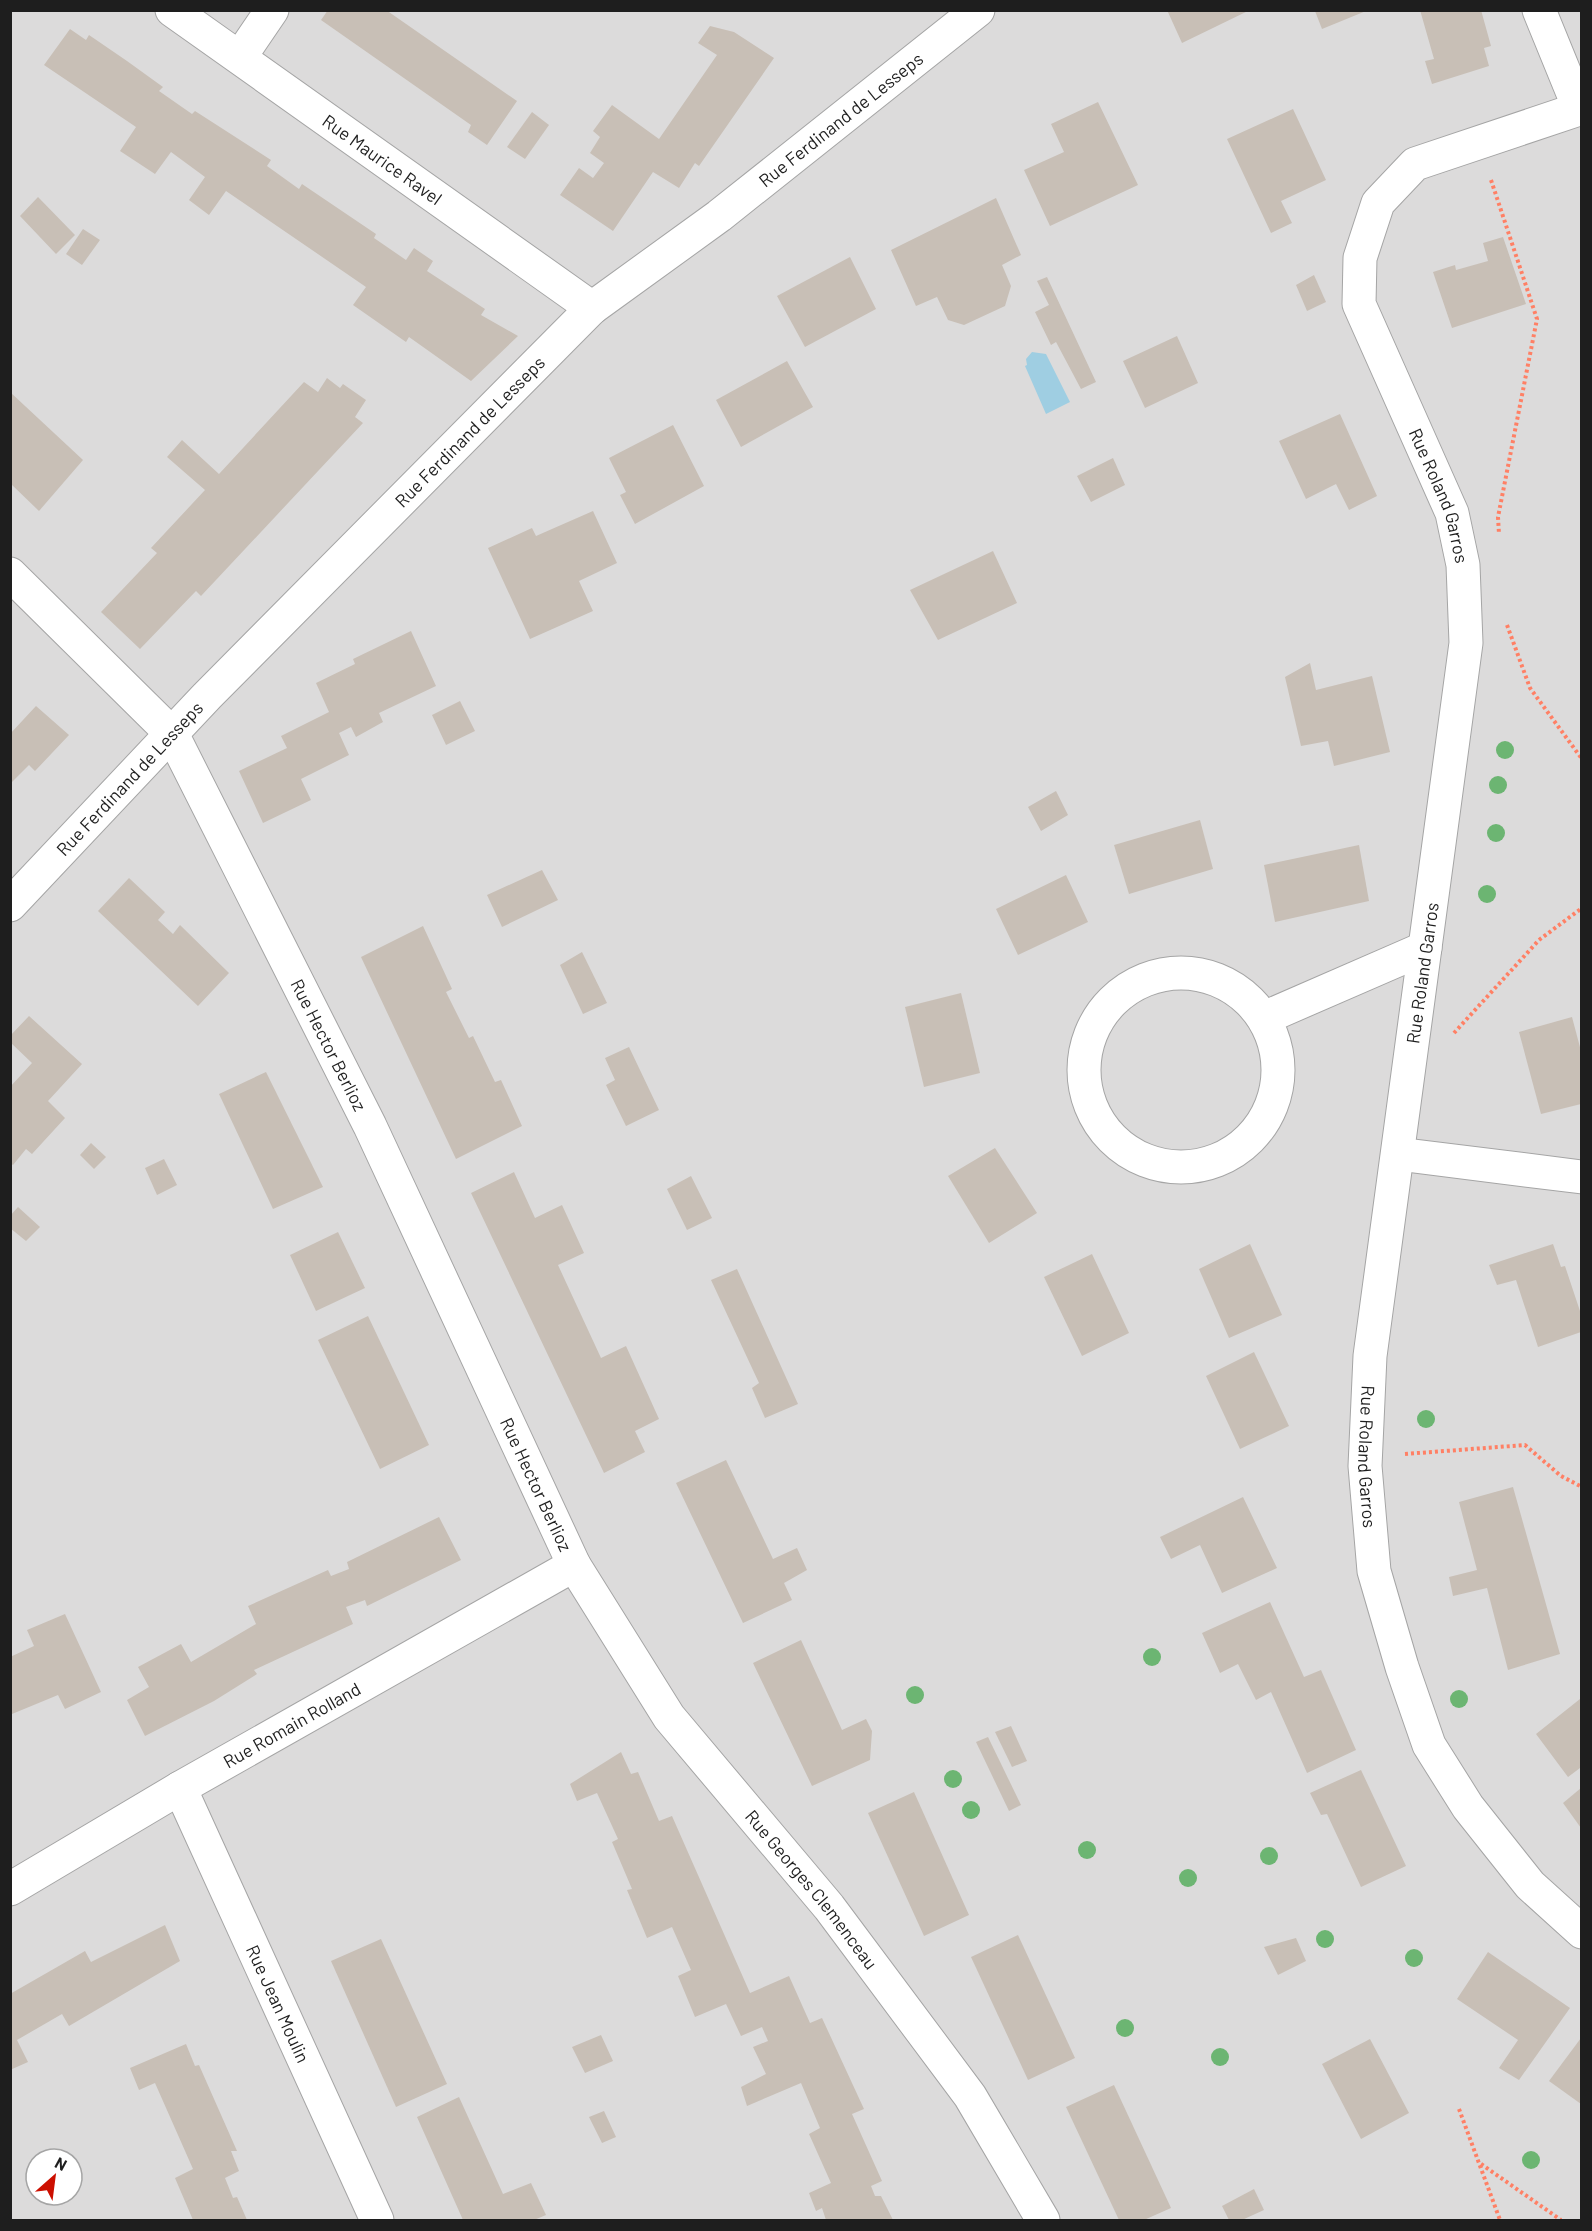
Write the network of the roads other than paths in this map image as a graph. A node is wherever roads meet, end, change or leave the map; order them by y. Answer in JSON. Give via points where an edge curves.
{"nodes":[{"id":1,"x":172,"y":10,"type":"edge"},
{"id":2,"x":272,"y":10,"type":"edge"},
{"id":3,"x":978,"y":10,"type":"edge"},
{"id":4,"x":1539,"y":10,"type":"edge"},
{"id":5,"x":240,"y":57,"type":"junction"},
{"id":6,"x":1580,"y":108,"type":"edge"},
{"id":7,"x":592,"y":309,"type":"junction"},
{"id":8,"x":10,"y":574,"type":"edge"},
{"id":9,"x":172,"y":734,"type":"junction"},
{"id":10,"x":10,"y":905,"type":"edge"},
{"id":11,"x":1425,"y":948,"type":"junction"},
{"id":12,"x":1264,"y":1018,"type":"junction"},
{"id":13,"x":1398,"y":1154,"type":"junction"},
{"id":14,"x":1581,"y":1177,"type":"edge"},
{"id":15,"x":574,"y":1565,"type":"junction"},
{"id":16,"x":180,"y":1788,"type":"junction"},
{"id":17,"x":10,"y":1888,"type":"edge"},
{"id":18,"x":1581,"y":1932,"type":"edge"},
{"id":19,"x":377,"y":2220,"type":"edge"},
{"id":20,"x":1043,"y":2220,"type":"edge"}],
"edges":[{"from":1,"to":5,"type":"street","name":"Rue Maurice Ravel"},
{"from":2,"to":5,"type":"street"},
{"from":3,"to":7,"type":"street","name":"Rue Ferdinand de Lesseps","via":[[719,216]]},
{"from":4,"to":6,"type":"street"},
{"from":5,"to":7,"type":"street","name":"Rue Maurice Ravel"},
{"from":6,"to":11,"type":"street","name":"Rue Roland Garros","via":[[1415,164],[1377,203],[1360,258],[1359,304],[1452,513],[1463,565],[1466,643]]},
{"from":7,"to":9,"type":"street","name":"Rue Ferdinand de Lesseps"},
{"from":8,"to":9,"type":"street","name":"Rue Hector Berlioz"},
{"from":9,"to":10,"type":"street","name":"Rue Ferdinand de Lesseps"},
{"from":9,"to":15,"type":"street","name":"Rue Hector Berlioz","via":[[370,1126]]},
{"from":11,"to":12,"type":"street"},
{"from":11,"to":13,"type":"street","name":"Rue Roland Garros"},
{"from":12,"to":12,"type":"street","via":[[1240,992],[1216,979],[1188,972],[1158,975],[1130,987],[1102,1012],[1086,1046],[1084,1080],[1093,1111],[1112,1138],[1142,1159],[1172,1167],[1203,1165],[1227,1156],[1252,1137],[1271,1108],[1278,1082],[1276,1047]]},
{"from":13,"to":14,"type":"street"},
{"from":13,"to":18,"type":"street","name":"Rue Roland Garros","via":[[1370,1356],[1365,1456],[1374,1571],[1429,1745],[1468,1807],[1530,1885]]},
{"from":15,"to":16,"type":"street","name":"Rue Romain Rolland"},
{"from":15,"to":20,"type":"street","name":"Rue Georges Clemenceau","via":[[669,1717],[829,1907],[970,2096]]},
{"from":16,"to":17,"type":"street","name":"Rue Romain Rolland"},
{"from":16,"to":19,"type":"street","name":"Rue Jean Moulin"}]}
